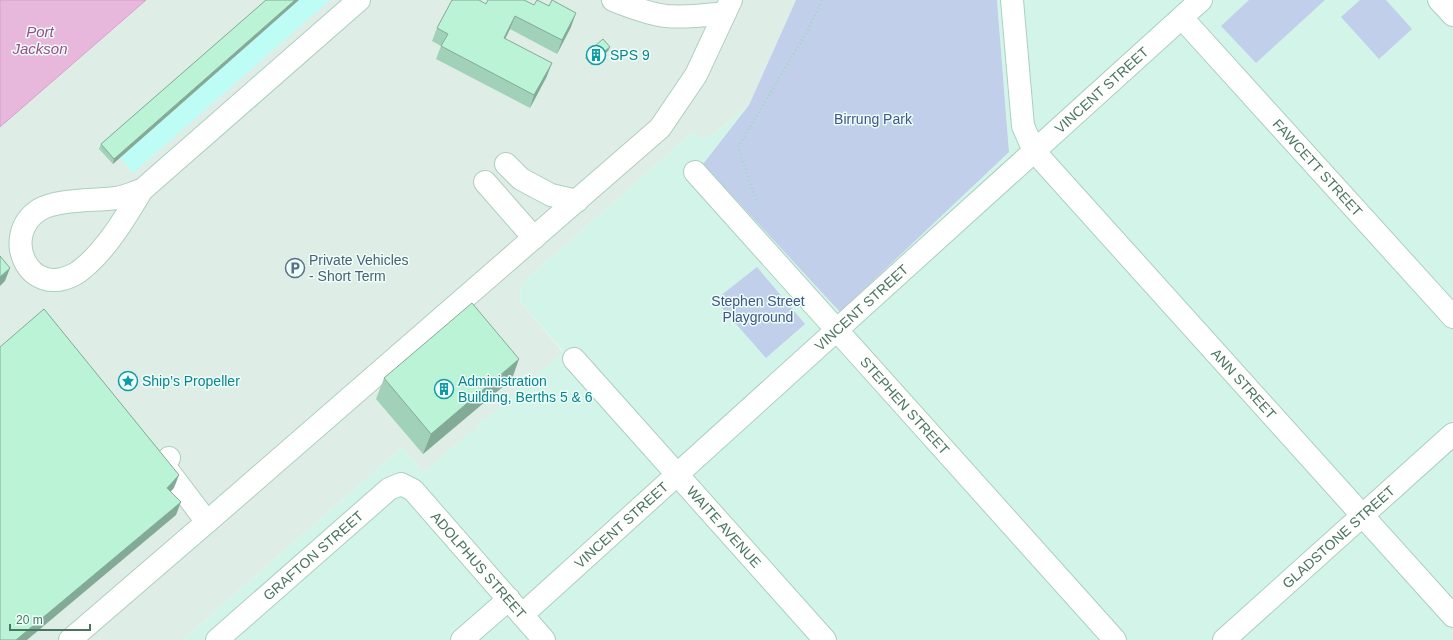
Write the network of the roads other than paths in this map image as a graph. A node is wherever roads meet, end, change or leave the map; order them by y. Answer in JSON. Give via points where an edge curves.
{"nodes":[{"id":1,"x":359,"y":0,"type":"edge"},
{"id":2,"x":613,"y":0,"type":"edge"},
{"id":3,"x":1012,"y":0,"type":"edge"},
{"id":4,"x":1201,"y":0,"type":"edge"},
{"id":5,"x":1439,"y":0,"type":"edge"},
{"id":6,"x":728,"y":7,"type":"edge"},
{"id":7,"x":1453,"y":15,"type":"edge"},
{"id":8,"x":1182,"y":18,"type":"junction"},
{"id":9,"x":1034,"y":151,"type":"junction"},
{"id":10,"x":506,"y":164,"type":"dead end"},
{"id":11,"x":695,"y":172,"type":"dead end"},
{"id":12,"x":485,"y":182,"type":"dead end"},
{"id":13,"x":142,"y":190,"type":"junction"},
{"id":14,"x":577,"y":200,"type":"junction"},
{"id":15,"x":534,"y":238,"type":"junction"},
{"id":16,"x":1453,"y":318,"type":"edge"},
{"id":17,"x":837,"y":330,"type":"junction"},
{"id":18,"x":574,"y":359,"type":"dead end"},
{"id":19,"x":1453,"y":434,"type":"edge"},
{"id":20,"x":169,"y":458,"type":"dead end"},
{"id":21,"x":678,"y":475,"type":"junction"},
{"id":22,"x":413,"y":490,"type":"joint"},
{"id":23,"x":1363,"y":515,"type":"junction"},
{"id":24,"x":207,"y":522,"type":"junction"},
{"id":25,"x":508,"y":599,"type":"junction"},
{"id":26,"x":522,"y":615,"type":"junction"},
{"id":27,"x":1453,"y":616,"type":"edge"},
{"id":28,"x":70,"y":640,"type":"edge"},
{"id":29,"x":218,"y":640,"type":"edge"},
{"id":30,"x":462,"y":640,"type":"edge"},
{"id":31,"x":544,"y":640,"type":"edge"},
{"id":32,"x":826,"y":640,"type":"edge"},
{"id":33,"x":1115,"y":640,"type":"edge"},
{"id":34,"x":1224,"y":640,"type":"edge"}],
"edges":[{"from":1,"to":13,"type":"street"},
{"from":2,"to":6,"type":"street","via":[[666,16],[699,16]]},
{"from":3,"to":9,"type":"street","name":"ANN STREET","via":[[1023,126]]},
{"from":4,"to":8,"type":"street","name":"VINCENT STREET"},
{"from":5,"to":7,"type":"street"},
{"from":6,"to":14,"type":"street","via":[[696,75],[660,128]]},
{"from":8,"to":9,"type":"street","name":"VINCENT STREET"},
{"from":8,"to":16,"type":"street","name":"FAWCETT STREET"},
{"from":9,"to":17,"type":"street","name":"VINCENT STREET"},
{"from":9,"to":23,"type":"street","name":"ANN STREET"},
{"from":10,"to":14,"type":"street","via":[[521,180],[551,195]]},
{"from":11,"to":17,"type":"street","name":"STEPHEN STREET"},
{"from":12,"to":15,"type":"street"},
{"from":13,"to":13,"type":"street","via":[[100,252],[76,274],[60,281],[46,280],[34,275],[23,262],[18,246],[22,228],[28,218],[40,209],[61,202],[119,198]]},
{"from":14,"to":15,"type":"street"},
{"from":15,"to":24,"type":"street"},
{"from":17,"to":21,"type":"street","name":"VINCENT STREET"},
{"from":17,"to":33,"type":"street","name":"STEPHEN STREET"},
{"from":18,"to":21,"type":"street","name":"WAITE AVENUE"},
{"from":19,"to":23,"type":"street","name":"GLADSTONE STREET"},
{"from":20,"to":24,"type":"street","via":[[163,464]]},
{"from":21,"to":26,"type":"street","name":"VINCENT STREET"},
{"from":21,"to":32,"type":"street","name":"WAITE AVENUE"},
{"from":22,"to":25,"type":"street","name":"ADOLPHUS STREET"},
{"from":22,"to":29,"type":"street","name":"GRAFTON STREET","via":[[401,484],[389,489]]},
{"from":23,"to":27,"type":"street","name":"ANN STREET"},
{"from":23,"to":34,"type":"street","name":"GLADSTONE STREET"},
{"from":24,"to":28,"type":"street"},
{"from":25,"to":26,"type":"street","name":"ADOLPHUS STREET"},
{"from":25,"to":30,"type":"street"},
{"from":26,"to":31,"type":"street","name":"ADOLPHUS STREET"}]}
